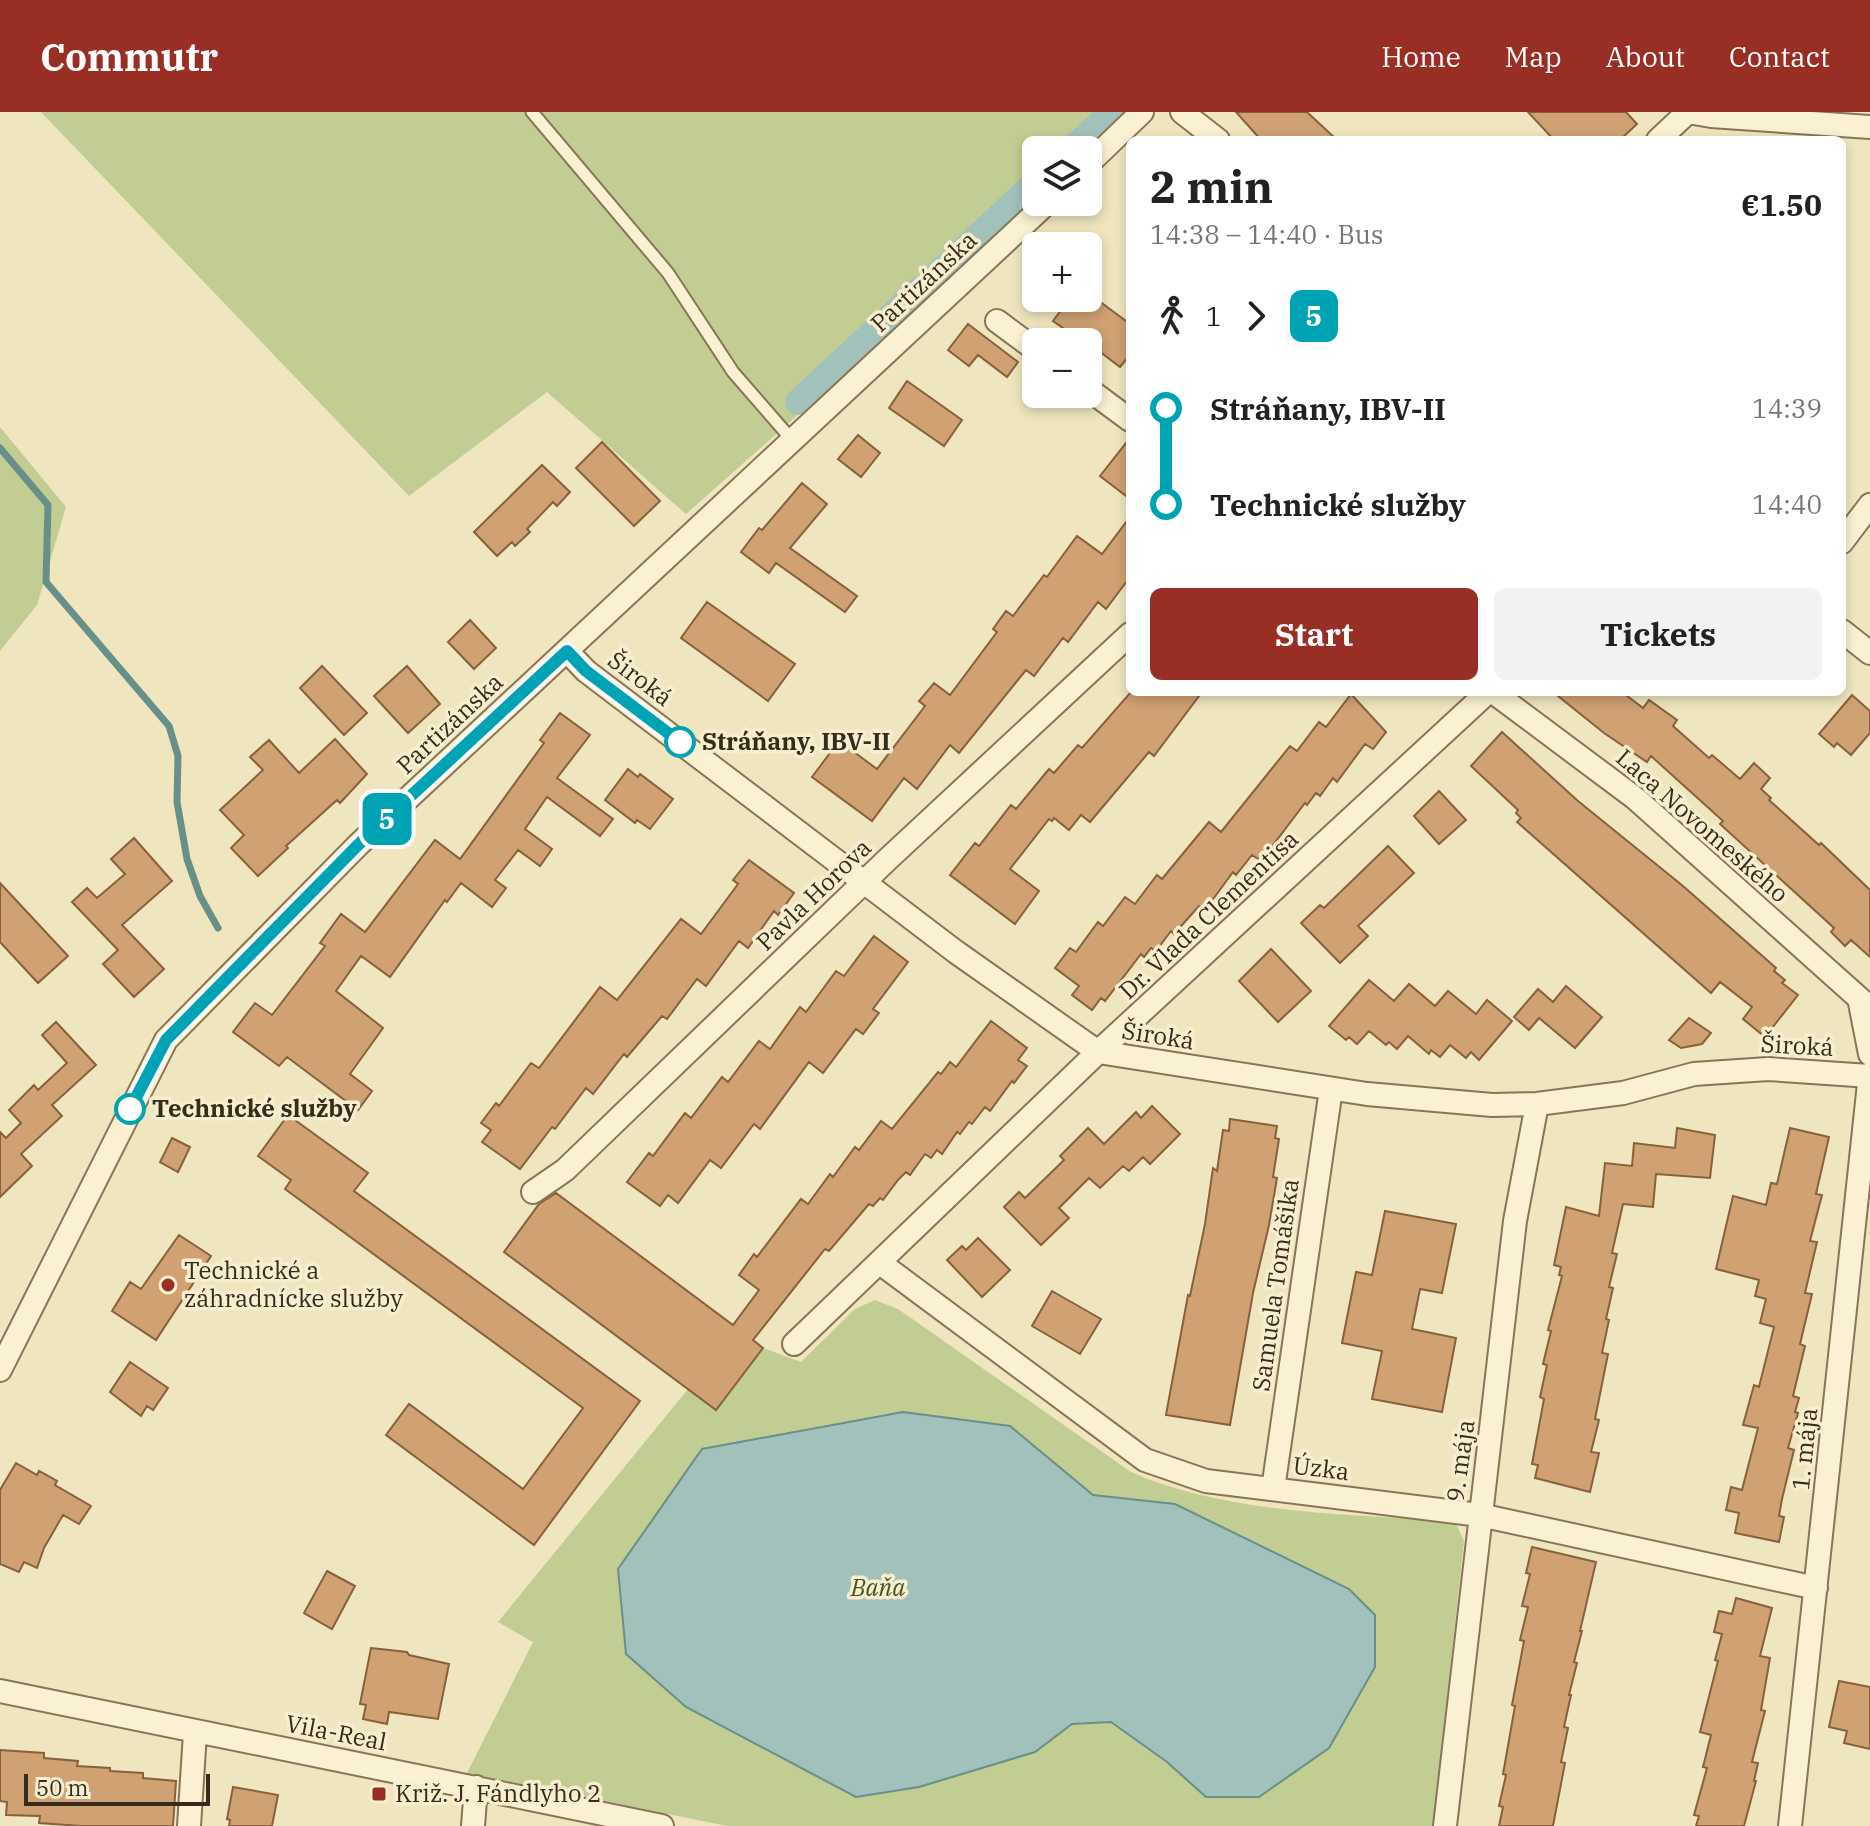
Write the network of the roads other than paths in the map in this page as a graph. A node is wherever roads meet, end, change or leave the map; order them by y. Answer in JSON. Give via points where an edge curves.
{"nodes":[{"id":1,"x":532,"y":112,"type":"edge"},
{"id":2,"x":1142,"y":112,"type":"edge"},
{"id":3,"x":1182,"y":112,"type":"edge"},
{"id":4,"x":1688,"y":112,"type":"edge"},
{"id":5,"x":1870,"y":127,"type":"edge"},
{"id":6,"x":1213,"y":136,"type":"edge"},
{"id":7,"x":1662,"y":136,"type":"edge"},
{"id":8,"x":1102,"y":151,"type":"edge"},
{"id":9,"x":1033,"y":216,"type":"edge"},
{"id":10,"x":997,"y":321,"type":"dead end"},
{"id":11,"x":1022,"y":340,"type":"edge"},
{"id":12,"x":1102,"y":399,"type":"edge"},
{"id":13,"x":1126,"y":417,"type":"edge"},
{"id":14,"x":793,"y":441,"type":"junction"},
{"id":15,"x":1870,"y":505,"type":"edge"},
{"id":16,"x":1846,"y":537,"type":"edge"},
{"id":17,"x":1846,"y":634,"type":"edge"},
{"id":18,"x":1126,"y":638,"type":"edge"},
{"id":19,"x":567,"y":651,"type":"junction"},
{"id":20,"x":1870,"y":653,"type":"edge"},
{"id":21,"x":1486,"y":696,"type":"edge"},
{"id":22,"x":1495,"y":696,"type":"edge"},
{"id":23,"x":864,"y":882,"type":"junction"},
{"id":24,"x":1864,"y":1003,"type":"edge"},
{"id":25,"x":1098,"y":1052,"type":"junction"},
{"id":26,"x":1870,"y":1054,"type":"edge"},
{"id":27,"x":1870,"y":1076,"type":"edge"},
{"id":28,"x":1331,"y":1089,"type":"junction"},
{"id":29,"x":1537,"y":1104,"type":"junction"},
{"id":30,"x":533,"y":1192,"type":"dead end"},
{"id":31,"x":880,"y":1263,"type":"junction"},
{"id":32,"x":794,"y":1344,"type":"dead end"},
{"id":33,"x":0,"y":1370,"type":"edge"},
{"id":34,"x":1273,"y":1489,"type":"junction"},
{"id":35,"x":1480,"y":1515,"type":"junction"},
{"id":36,"x":1816,"y":1588,"type":"junction"},
{"id":37,"x":0,"y":1691,"type":"edge"},
{"id":38,"x":195,"y":1733,"type":"junction"},
{"id":39,"x":476,"y":1787,"type":"junction"},
{"id":40,"x":189,"y":1826,"type":"edge"},
{"id":41,"x":473,"y":1826,"type":"edge"},
{"id":42,"x":662,"y":1826,"type":"edge"},
{"id":43,"x":1445,"y":1826,"type":"edge"},
{"id":44,"x":1790,"y":1826,"type":"edge"}],
"edges":[{"from":1,"to":14,"type":"lane","via":[[668,273],[733,372]]},
{"from":2,"to":8,"type":"street"},
{"from":3,"to":6,"type":"street"},
{"from":4,"to":5,"type":"street"},
{"from":4,"to":7,"type":"street"},
{"from":9,"to":14,"type":"street","name":"Partizánska"},
{"from":10,"to":11,"type":"street"},
{"from":12,"to":13,"type":"street"},
{"from":14,"to":19,"type":"street","name":"Partizánska"},
{"from":15,"to":16,"type":"street"},
{"from":17,"to":20,"type":"street"},
{"from":18,"to":23,"type":"street","name":"Pavla Horova"},
{"from":19,"to":23,"type":"street","name":"Široká","via":[[586,671]]},
{"from":19,"to":33,"type":"street","name":"Partizánska","via":[[358,845],[166,1040]]},
{"from":21,"to":25,"type":"street","name":"Dr. Vlada Clementisa"},
{"from":22,"to":24,"type":"street","name":"Laca Novomeského","via":[[1635,798]]},
{"from":23,"to":25,"type":"street","name":"Široká"},
{"from":23,"to":30,"type":"street","name":"Pavla Horova","via":[[565,1170]]},
{"from":24,"to":26,"type":"street"},
{"from":25,"to":28,"type":"street","name":"Široká"},
{"from":25,"to":31,"type":"street","name":"Dr. Vlada Clementisa"},
{"from":27,"to":29,"type":"street","name":"Široká","via":[[1768,1069],[1694,1074],[1623,1093]]},
{"from":27,"to":36,"type":"street","name":"1. mája"},
{"from":28,"to":29,"type":"street","name":"Široká","via":[[1437,1102]]},
{"from":28,"to":34,"type":"street","name":"Samuela Tomášika"},
{"from":29,"to":35,"type":"street","name":"9. mája","via":[[1515,1221]]},
{"from":31,"to":32,"type":"street","name":"Dr. Vlada Clementisa"},
{"from":31,"to":34,"type":"street","name":"Úzka","via":[[1145,1460],[1206,1481]]},
{"from":34,"to":35,"type":"street","name":"Úzka"},
{"from":35,"to":36,"type":"street","name":"Úzka"},
{"from":35,"to":43,"type":"street","name":"9. mája"},
{"from":36,"to":44,"type":"street","name":"1. mája"},
{"from":37,"to":38,"type":"street","name":"Vila-Real"},
{"from":38,"to":39,"type":"street","name":"Vila-Real"},
{"from":38,"to":40,"type":"street"},
{"from":39,"to":41,"type":"street"},
{"from":39,"to":42,"type":"street","name":"Vila-Real"}]}
